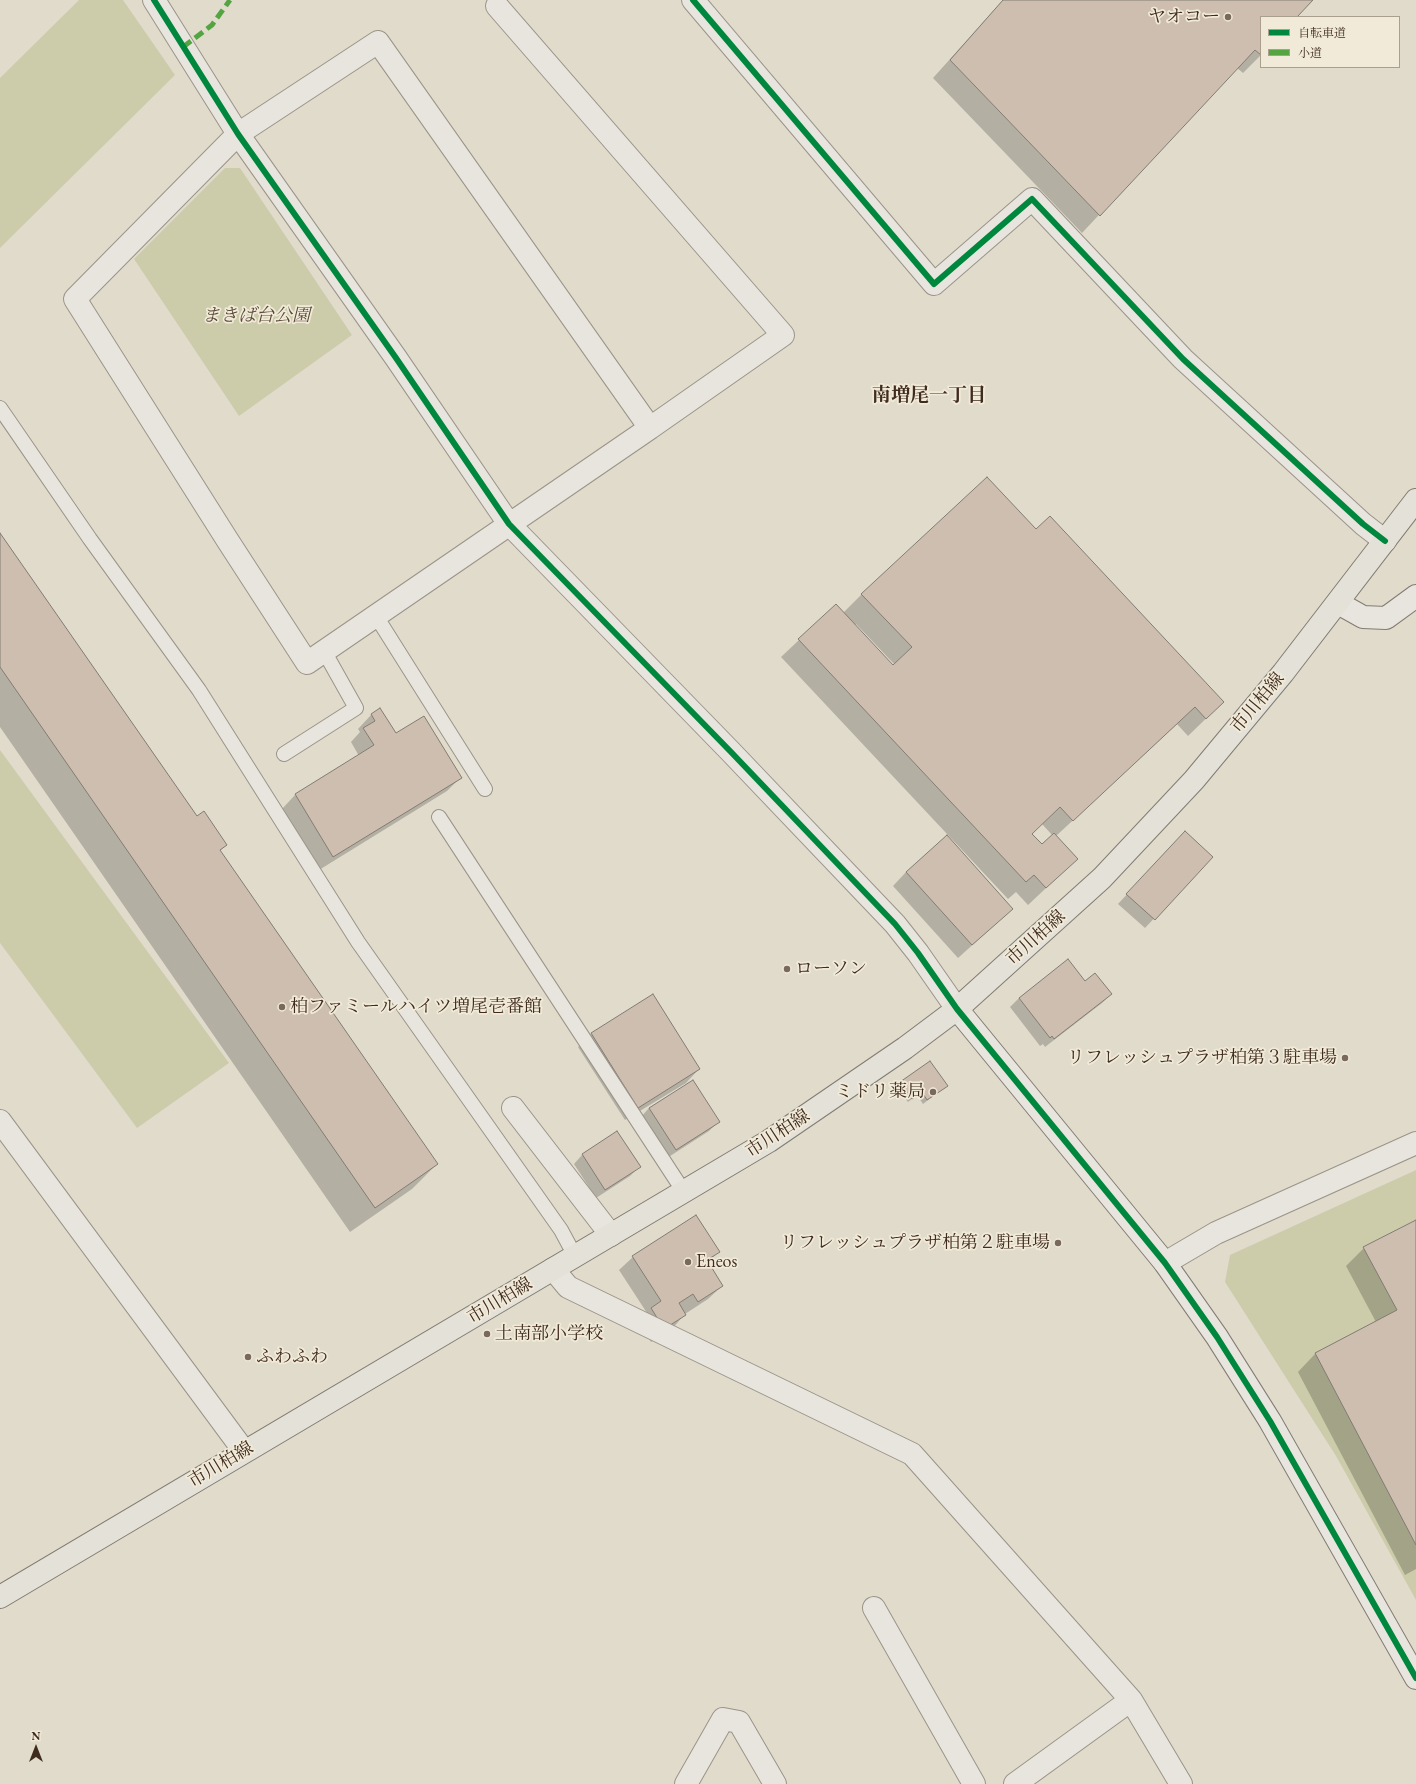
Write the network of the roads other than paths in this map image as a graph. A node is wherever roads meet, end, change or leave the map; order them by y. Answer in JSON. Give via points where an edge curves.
{"nodes":[{"id":1,"x":154,"y":0,"type":"edge"},
{"id":2,"x":693,"y":0,"type":"edge"},
{"id":3,"x":497,"y":6,"type":"dead end"},
{"id":4,"x":238,"y":134,"type":"junction"},
{"id":5,"x":0,"y":408,"type":"edge"},
{"id":6,"x":650,"y":428,"type":"junction"},
{"id":7,"x":1416,"y":500,"type":"edge"},
{"id":8,"x":509,"y":524,"type":"junction"},
{"id":9,"x":1385,"y":541,"type":"junction"},
{"id":10,"x":1416,"y":596,"type":"edge"},
{"id":11,"x":1338,"y":603,"type":"junction"},
{"id":12,"x":376,"y":616,"type":"junction"},
{"id":13,"x":324,"y":651,"type":"junction"},
{"id":14,"x":284,"y":754,"type":"dead end"},
{"id":15,"x":485,"y":789,"type":"dead end"},
{"id":16,"x":439,"y":817,"type":"dead end"},
{"id":17,"x":957,"y":1009,"type":"junction"},
{"id":18,"x":514,"y":1108,"type":"dead end"},
{"id":19,"x":0,"y":1121,"type":"edge"},
{"id":20,"x":1416,"y":1143,"type":"edge"},
{"id":21,"x":684,"y":1192,"type":"junction"},
{"id":22,"x":611,"y":1235,"type":"junction"},
{"id":23,"x":575,"y":1256,"type":"junction"},
{"id":24,"x":1165,"y":1263,"type":"junction"},
{"id":25,"x":553,"y":1269,"type":"junction"},
{"id":26,"x":244,"y":1451,"type":"junction"},
{"id":27,"x":0,"y":1597,"type":"edge"},
{"id":28,"x":874,"y":1608,"type":"dead end"},
{"id":29,"x":1416,"y":1678,"type":"edge"},
{"id":30,"x":1131,"y":1700,"type":"junction"},
{"id":31,"x":686,"y":1784,"type":"edge"},
{"id":32,"x":775,"y":1784,"type":"edge"},
{"id":33,"x":974,"y":1784,"type":"edge"},
{"id":34,"x":1015,"y":1784,"type":"edge"},
{"id":35,"x":1181,"y":1784,"type":"edge"}],
"edges":[{"from":1,"to":4,"type":"street"},
{"from":2,"to":9,"type":"street","via":[[934,284],[1032,199],[1183,359],[1363,524]]},
{"from":3,"to":6,"type":"street","via":[[783,335]]},
{"from":4,"to":6,"type":"street","via":[[378,42]]},
{"from":4,"to":8,"type":"street"},
{"from":4,"to":13,"type":"street","via":[[75,299],[307,662]]},
{"from":5,"to":23,"type":"lane","via":[[199,690],[358,942],[561,1230]]},
{"from":6,"to":8,"type":"street"},
{"from":7,"to":9,"type":"main road","name":"市川柏線"},
{"from":8,"to":12,"type":"street"},
{"from":8,"to":17,"type":"street","via":[[732,752],[895,924]]},
{"from":9,"to":11,"type":"main road","name":"市川柏線"},
{"from":10,"to":11,"type":"street","via":[[1386,618],[1363,617]]},
{"from":11,"to":17,"type":"main road","name":"市川柏線","via":[[1284,673],[1194,780],[1102,878]]},
{"from":12,"to":13,"type":"street"},
{"from":12,"to":15,"type":"lane"},
{"from":13,"to":14,"type":"lane","via":[[356,708]]},
{"from":16,"to":21,"type":"lane"},
{"from":17,"to":21,"type":"main road","name":"市川柏線","via":[[905,1048],[769,1141]]},
{"from":17,"to":24,"type":"street"},
{"from":18,"to":22,"type":"street"},
{"from":19,"to":26,"type":"street"},
{"from":20,"to":24,"type":"street","via":[[1216,1233]]},
{"from":21,"to":22,"type":"main road","name":"市川柏線"},
{"from":22,"to":23,"type":"main road","name":"市川柏線"},
{"from":23,"to":25,"type":"main road","name":"市川柏線"},
{"from":24,"to":29,"type":"street","via":[[1217,1337],[1270,1421]]},
{"from":25,"to":26,"type":"main road","name":"市川柏線"},
{"from":25,"to":30,"type":"street","via":[[568,1287],[912,1454]]},
{"from":26,"to":27,"type":"main road","name":"市川柏線"},
{"from":28,"to":33,"type":"street"},
{"from":30,"to":34,"type":"street"},
{"from":30,"to":35,"type":"street"},
{"from":31,"to":32,"type":"street","via":[[723,1719],[739,1722]]}]}
